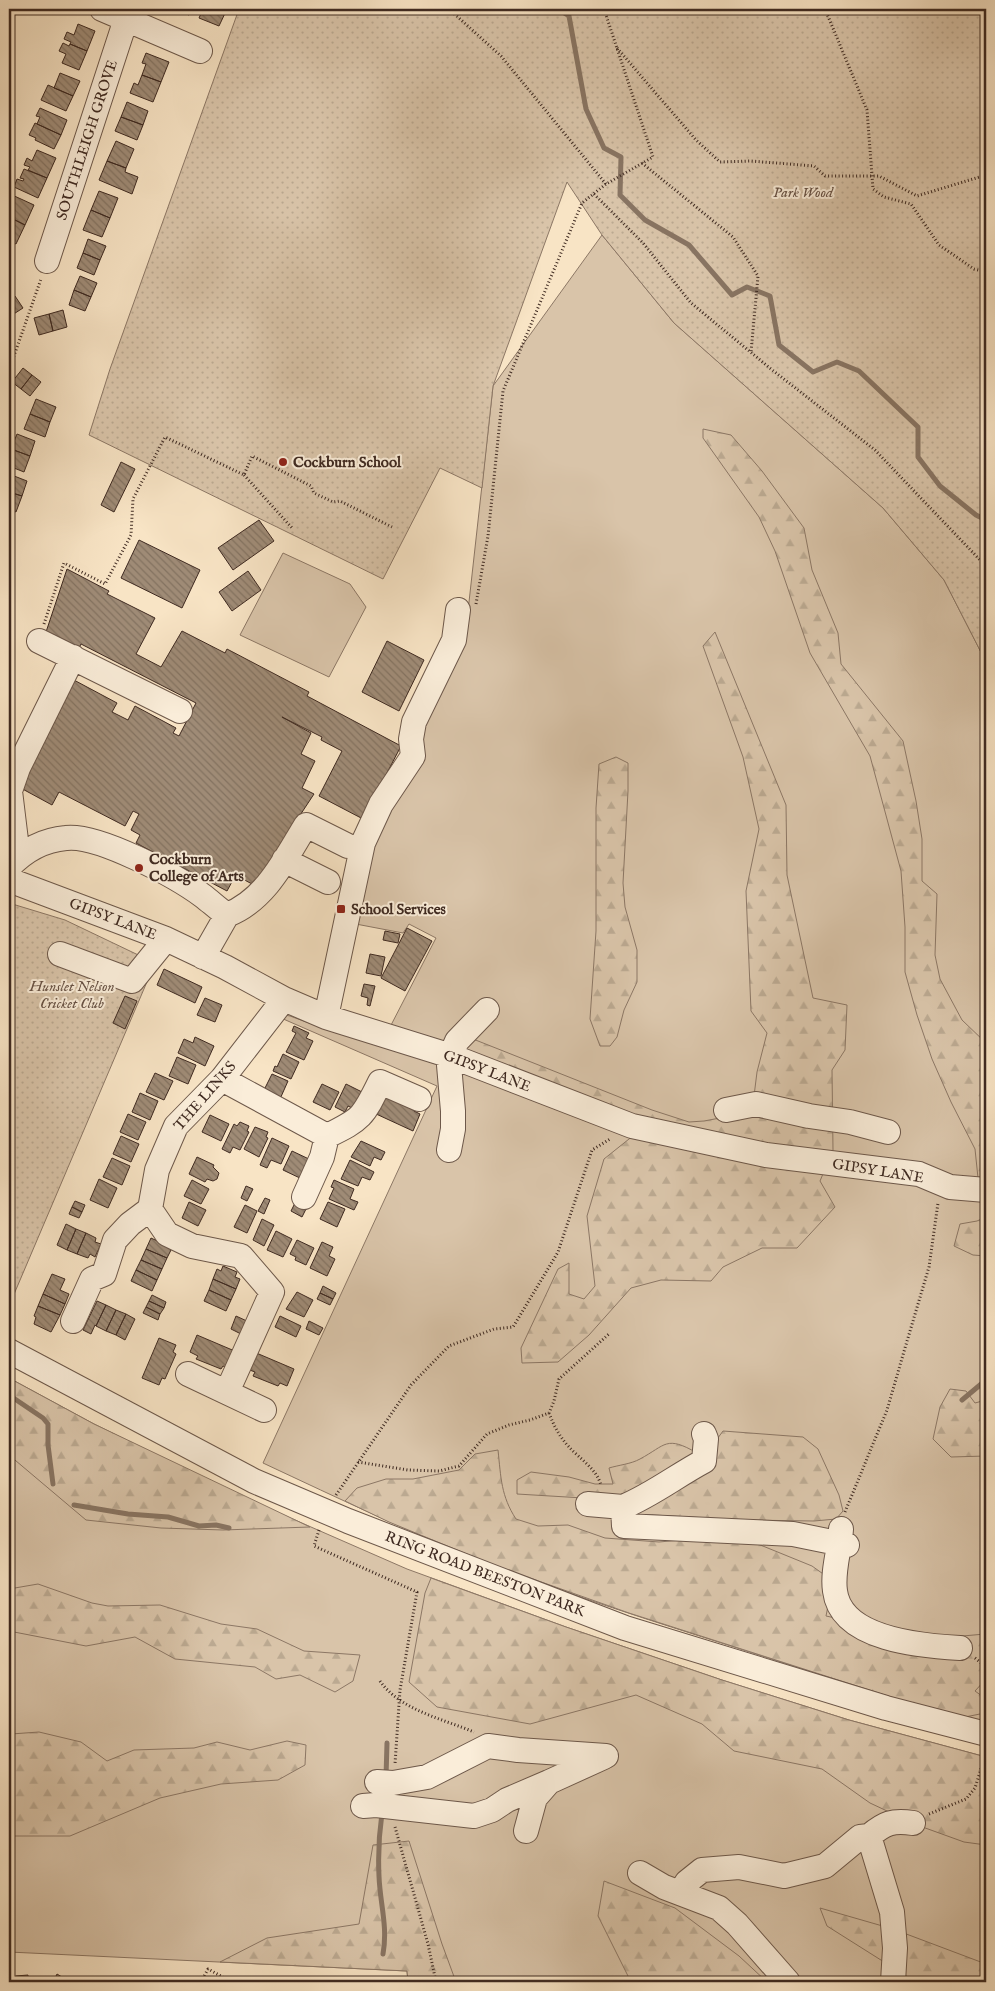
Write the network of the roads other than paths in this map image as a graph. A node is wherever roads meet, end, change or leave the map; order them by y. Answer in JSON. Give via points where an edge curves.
{"nodes":[{"id":1,"x":102,"y":9,"type":"edge"},
{"id":2,"x":126,"y":19,"type":"junction"},
{"id":3,"x":200,"y":51,"type":"dead end"},
{"id":4,"x":47,"y":261,"type":"road end"},
{"id":5,"x":466,"y":611,"type":"road end"},
{"id":6,"x":39,"y":641,"type":"road end"},
{"id":7,"x":73,"y":658,"type":"junction"},
{"id":8,"x":180,"y":711,"type":"dead end"},
{"id":9,"x":348,"y":846,"type":"dead end"},
{"id":10,"x":284,"y":860,"type":"junction"},
{"id":11,"x":13,"y":862,"type":"edge"},
{"id":12,"x":9,"y":880,"type":"edge"},
{"id":13,"x":328,"y":882,"type":"dead end"},
{"id":14,"x":227,"y":916,"type":"junction"},
{"id":15,"x":166,"y":939,"type":"junction"},
{"id":16,"x":60,"y":954,"type":"dead end"},
{"id":17,"x":203,"y":957,"type":"junction"},
{"id":18,"x":284,"y":999,"type":"junction"},
{"id":19,"x":487,"y":1010,"type":"dead end"},
{"id":20,"x":326,"y":1016,"type":"junction"},
{"id":21,"x":453,"y":1057,"type":"junction"},
{"id":22,"x":222,"y":1079,"type":"junction"},
{"id":23,"x":419,"y":1099,"type":"dead end"},
{"id":24,"x":726,"y":1110,"type":"dead end"},
{"id":25,"x":888,"y":1132,"type":"dead end"},
{"id":26,"x":331,"y":1140,"type":"junction"},
{"id":27,"x":449,"y":1150,"type":"dead end"},
{"id":28,"x":986,"y":1190,"type":"edge"},
{"id":29,"x":304,"y":1197,"type":"dead end"},
{"id":30,"x":150,"y":1209,"type":"junction"},
{"id":31,"x":73,"y":1321,"type":"dead end"},
{"id":32,"x":9,"y":1351,"type":"edge"},
{"id":33,"x":188,"y":1374,"type":"dead end"},
{"id":34,"x":226,"y":1392,"type":"junction"},
{"id":35,"x":264,"y":1410,"type":"dead end"},
{"id":36,"x":704,"y":1434,"type":"dead end"},
{"id":37,"x":960,"y":1648,"type":"dead end"},
{"id":38,"x":986,"y":1734,"type":"edge"},
{"id":39,"x":377,"y":1782,"type":"dead end"},
{"id":40,"x":549,"y":1782,"type":"junction"},
{"id":41,"x":363,"y":1806,"type":"dead end"},
{"id":42,"x":913,"y":1823,"type":"road end"},
{"id":43,"x":526,"y":1831,"type":"dead end"},
{"id":44,"x":869,"y":1836,"type":"junction"},
{"id":45,"x":640,"y":1873,"type":"dead end"},
{"id":46,"x":680,"y":1893,"type":"junction"},
{"id":47,"x":788,"y":1982,"type":"edge"},
{"id":48,"x":893,"y":1982,"type":"edge"}],
"edges":[{"from":1,"to":2,"type":"street"},
{"from":2,"to":3,"type":"street"},
{"from":2,"to":4,"type":"street","name":"SOUTHLEIGH GROVE"},
{"from":5,"to":20,"type":"street","via":[[414,722],[413,756],[381,804],[363,843]]},
{"from":6,"to":7,"type":"street"},
{"from":7,"to":8,"type":"street"},
{"from":7,"to":11,"type":"street","via":[[18,768],[10,791]]},
{"from":9,"to":10,"type":"street","via":[[306,826]]},
{"from":10,"to":13,"type":"street"},
{"from":10,"to":14,"type":"street","via":[[254,900]]},
{"from":11,"to":14,"type":"street","via":[[36,845],[67,837],[98,842],[167,874]]},
{"from":12,"to":15,"type":"street","name":"GIPSY LANE"},
{"from":14,"to":17,"type":"street"},
{"from":15,"to":16,"type":"street","via":[[132,981]]},
{"from":15,"to":17,"type":"street","name":"GIPSY LANE"},
{"from":17,"to":18,"type":"street","name":"GIPSY LANE"},
{"from":18,"to":20,"type":"street","name":"GIPSY LANE"},
{"from":18,"to":22,"type":"street","name":"THE LINKS"},
{"from":19,"to":21,"type":"street","via":[[457,1040]]},
{"from":20,"to":21,"type":"street","name":"GIPSY LANE"},
{"from":21,"to":27,"type":"street","via":[[449,1065],[453,1111]]},
{"from":21,"to":28,"type":"street","name":"GIPSY LANE","via":[[632,1126],[766,1156],[919,1174],[950,1187]]},
{"from":22,"to":26,"type":"street"},
{"from":22,"to":30,"type":"street","name":"THE LINKS","via":[[176,1126],[157,1170]]},
{"from":23,"to":26,"type":"street","via":[[380,1082],[363,1115]]},
{"from":24,"to":25,"type":"street","via":[[756,1104]]},
{"from":26,"to":29,"type":"street"},
{"from":30,"to":31,"type":"street","via":[[115,1240],[104,1279]]},
{"from":30,"to":34,"type":"street","via":[[167,1234],[192,1246],[240,1256],[272,1292]]},
{"from":32,"to":38,"type":"street","name":"RING ROAD BEESTON PARK","via":[[254,1481],[325,1511],[625,1628],[886,1708]]},
{"from":33,"to":34,"type":"street"},
{"from":34,"to":35,"type":"street"},
{"from":36,"to":37,"type":"street","via":[[704,1461],[646,1497],[606,1506],[624,1526],[793,1534],[842,1540],[835,1591],[840,1608],[847,1617],[893,1640]]},
{"from":39,"to":40,"type":"street","via":[[393,1783],[427,1777],[488,1746],[606,1756]]},
{"from":40,"to":41,"type":"street","via":[[474,1816]]},
{"from":40,"to":43,"type":"street","via":[[535,1798]]},
{"from":42,"to":44,"type":"street","via":[[897,1821],[882,1826]]},
{"from":44,"to":46,"type":"street","via":[[860,1837],[825,1866],[784,1876],[739,1867],[702,1870],[687,1882]]},
{"from":44,"to":48,"type":"street","via":[[892,1912],[896,1948]]},
{"from":45,"to":46,"type":"street"},
{"from":46,"to":47,"type":"street","via":[[719,1908]]}]}
